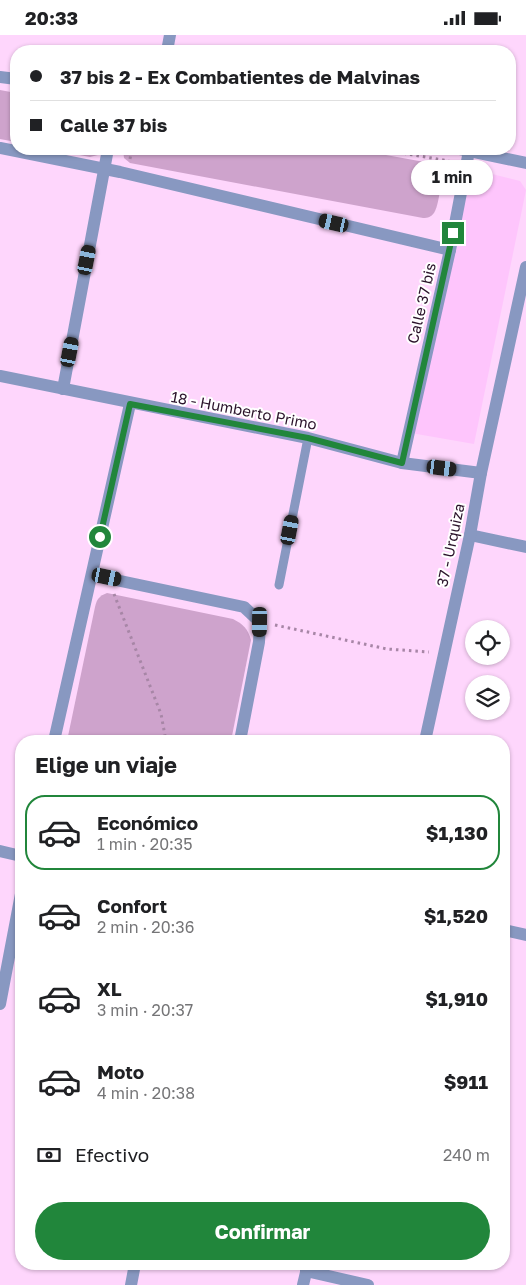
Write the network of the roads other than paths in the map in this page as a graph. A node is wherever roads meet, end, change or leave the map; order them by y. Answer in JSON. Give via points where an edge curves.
{"nodes":[{"id":1,"x":36,"y":155,"type":"edge"},
{"id":2,"x":107,"y":155,"type":"edge"},
{"id":3,"x":465,"y":155,"type":"edge"},
{"id":4,"x":488,"y":155,"type":"edge"},
{"id":5,"x":526,"y":163,"type":"edge"},
{"id":6,"x":104,"y":168,"type":"junction"},
{"id":7,"x":450,"y":250,"type":"junction"},
{"id":8,"x":526,"y":267,"type":"edge"},
{"id":9,"x":0,"y":377,"type":"edge"},
{"id":10,"x":63,"y":389,"type":"junction"},
{"id":11,"x":130,"y":404,"type":"junction"},
{"id":12,"x":308,"y":438,"type":"junction"},
{"id":13,"x":402,"y":463,"type":"junction"},
{"id":14,"x":481,"y":473,"type":"junction"},
{"id":15,"x":470,"y":535,"type":"junction"},
{"id":16,"x":526,"y":547,"type":"edge"},
{"id":17,"x":92,"y":575,"type":"junction"},
{"id":18,"x":280,"y":585,"type":"dead end"},
{"id":19,"x":55,"y":735,"type":"edge"},
{"id":20,"x":241,"y":735,"type":"edge"},
{"id":21,"x":425,"y":735,"type":"edge"},
{"id":22,"x":0,"y":851,"type":"edge"},
{"id":23,"x":15,"y":854,"type":"edge"},
{"id":24,"x":15,"y":925,"type":"edge"},
{"id":25,"x":510,"y":931,"type":"edge"},
{"id":26,"x":526,"y":935,"type":"edge"},
{"id":27,"x":0,"y":1004,"type":"edge"},
{"id":28,"x":134,"y":1270,"type":"edge"},
{"id":29,"x":306,"y":1270,"type":"edge"},
{"id":30,"x":317,"y":1270,"type":"edge"},
{"id":31,"x":130,"y":1285,"type":"edge"},
{"id":32,"x":303,"y":1285,"type":"edge"},
{"id":33,"x":368,"y":1285,"type":"edge"}],
"edges":[{"from":1,"to":6,"type":"street"},
{"from":2,"to":6,"type":"street"},
{"from":3,"to":7,"type":"street","name":"Calle 37 bis","via":[[467,164]]},
{"from":4,"to":5,"type":"street"},
{"from":6,"to":7,"type":"street"},
{"from":6,"to":10,"type":"street"},
{"from":7,"to":13,"type":"street","name":"Calle 37 bis"},
{"from":8,"to":14,"type":"street","name":"37 - Urquiza"},
{"from":9,"to":10,"type":"street","name":"18 - Humberto Primo"},
{"from":10,"to":11,"type":"street","name":"18 - Humberto Primo"},
{"from":11,"to":12,"type":"street","name":"18 - Humberto Primo"},
{"from":11,"to":17,"type":"street"},
{"from":12,"to":13,"type":"street","name":"18 - Humberto Primo"},
{"from":12,"to":18,"type":"lane"},
{"from":13,"to":14,"type":"street","name":"18 - Humberto Primo"},
{"from":14,"to":15,"type":"street","name":"37 - Urquiza"},
{"from":15,"to":16,"type":"street"},
{"from":15,"to":21,"type":"street","name":"37 - Urquiza"},
{"from":17,"to":19,"type":"street"},
{"from":17,"to":20,"type":"street","via":[[244,607],[260,622]]},
{"from":22,"to":23,"type":"street"},
{"from":24,"to":27,"type":"street"},
{"from":25,"to":26,"type":"street"},
{"from":28,"to":31,"type":"street"},
{"from":29,"to":32,"type":"street"},
{"from":30,"to":33,"type":"street"}]}
